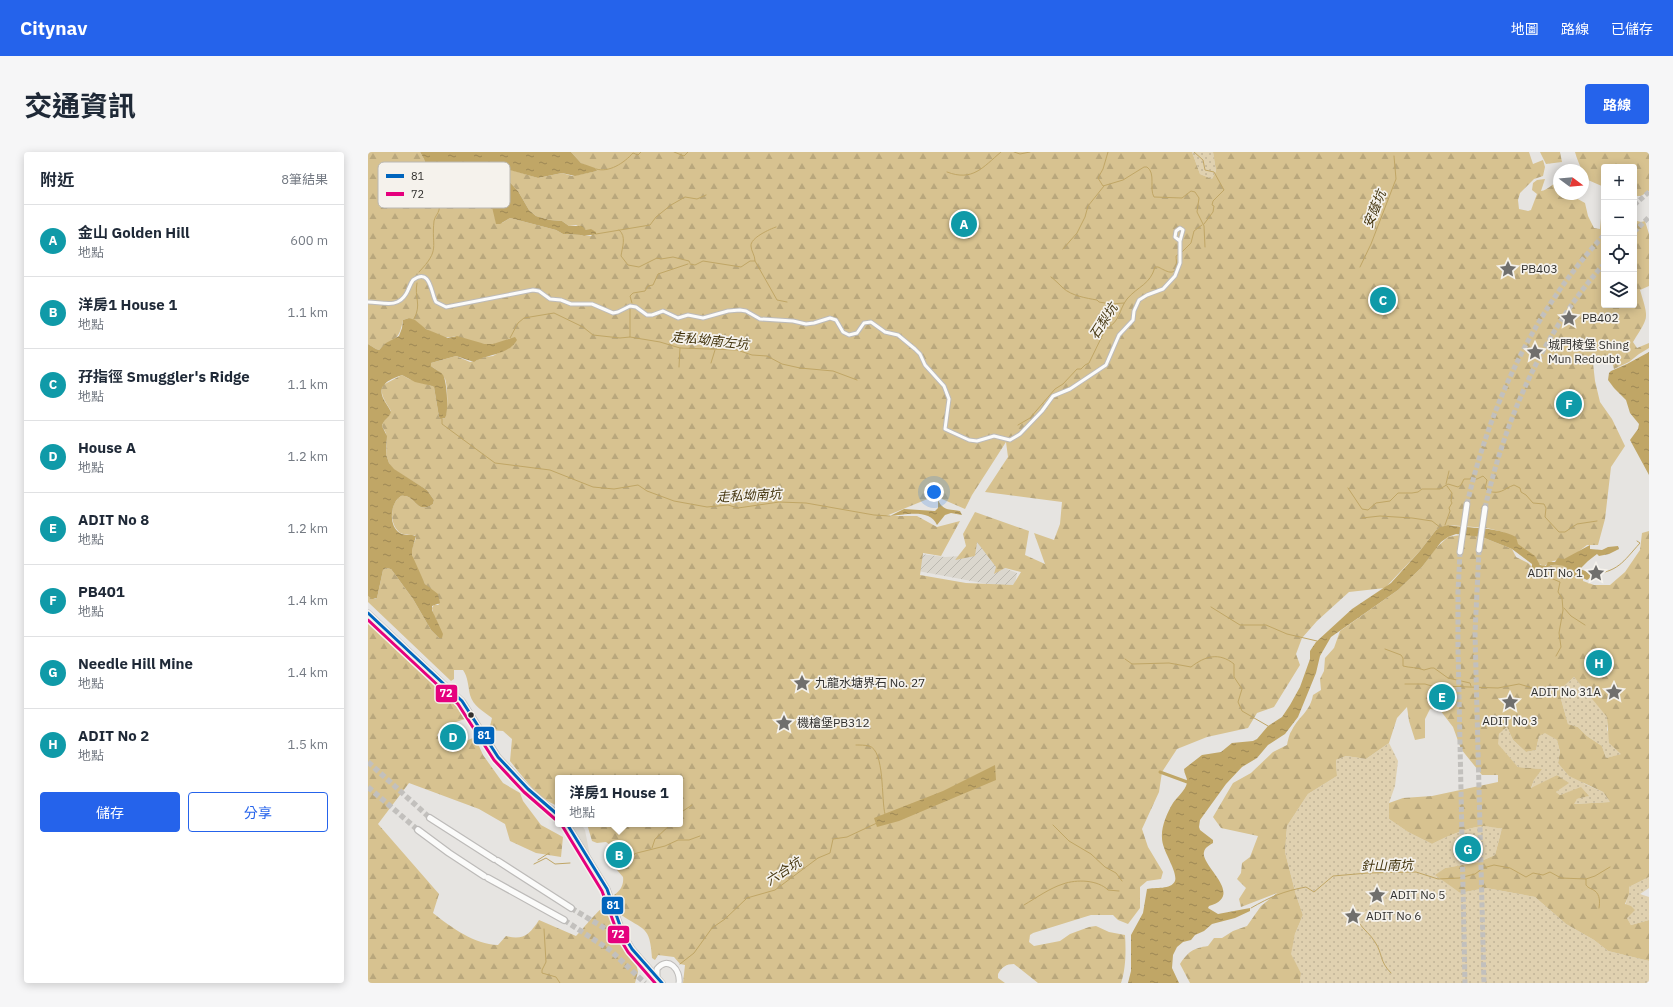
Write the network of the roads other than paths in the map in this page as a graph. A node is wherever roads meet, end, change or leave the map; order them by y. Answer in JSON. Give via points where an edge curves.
{"nodes":[{"id":1,"x":1180,"y":241,"type":"dead end"},
{"id":2,"x":368,"y":302,"type":"edge"},
{"id":3,"x":1467,"y":504,"type":"tunnel mouth"},
{"id":4,"x":1485,"y":508,"type":"tunnel mouth"},
{"id":5,"x":1479,"y":550,"type":"tunnel mouth"},
{"id":6,"x":1460,"y":552,"type":"tunnel mouth"},
{"id":7,"x":368,"y":613,"type":"edge"},
{"id":8,"x":555,"y":812,"type":"edge"},
{"id":9,"x":430,"y":818,"type":"tunnel mouth"},
{"id":10,"x":568,"y":827,"type":"edge"},
{"id":11,"x":418,"y":830,"type":"tunnel mouth"},
{"id":12,"x":571,"y":908,"type":"tunnel mouth"},
{"id":13,"x":564,"y":920,"type":"tunnel mouth"},
{"id":14,"x":657,"y":983,"type":"edge"},
{"id":15,"x":662,"y":983,"type":"edge"},
{"id":16,"x":679,"y":983,"type":"edge"}],
"edges":[{"from":1,"to":2,"type":"street","via":[[1181,260],[1175,276],[1163,289],[1139,300],[1133,320],[1120,334],[1106,365],[1071,388],[1053,396],[1042,412],[1033,418],[1020,434],[1010,440],[994,436],[977,441],[969,440],[946,430],[949,399],[944,386],[915,349],[899,335],[883,331],[872,322],[864,323],[856,333],[849,335],[831,318],[806,324],[760,320],[746,311],[738,310],[701,318],[678,318],[663,311],[646,315],[632,306],[613,313],[592,304],[571,304],[550,299],[539,291],[530,290],[446,307],[436,302],[429,281],[420,277],[412,281],[398,302]]},
{"from":3,"to":6,"type":"main road"},
{"from":4,"to":5,"type":"main road"},
{"from":7,"to":8,"type":"main road","via":[[462,701],[498,757],[528,789]]},
{"from":9,"to":12,"type":"highway"},
{"from":10,"to":15,"type":"main road","via":[[607,889],[623,934],[632,949]]},
{"from":11,"to":13,"type":"highway","via":[[486,877]]},
{"from":14,"to":16,"type":"main road","bridge":true,"via":[[657,969],[668,963],[677,969]]}]}
